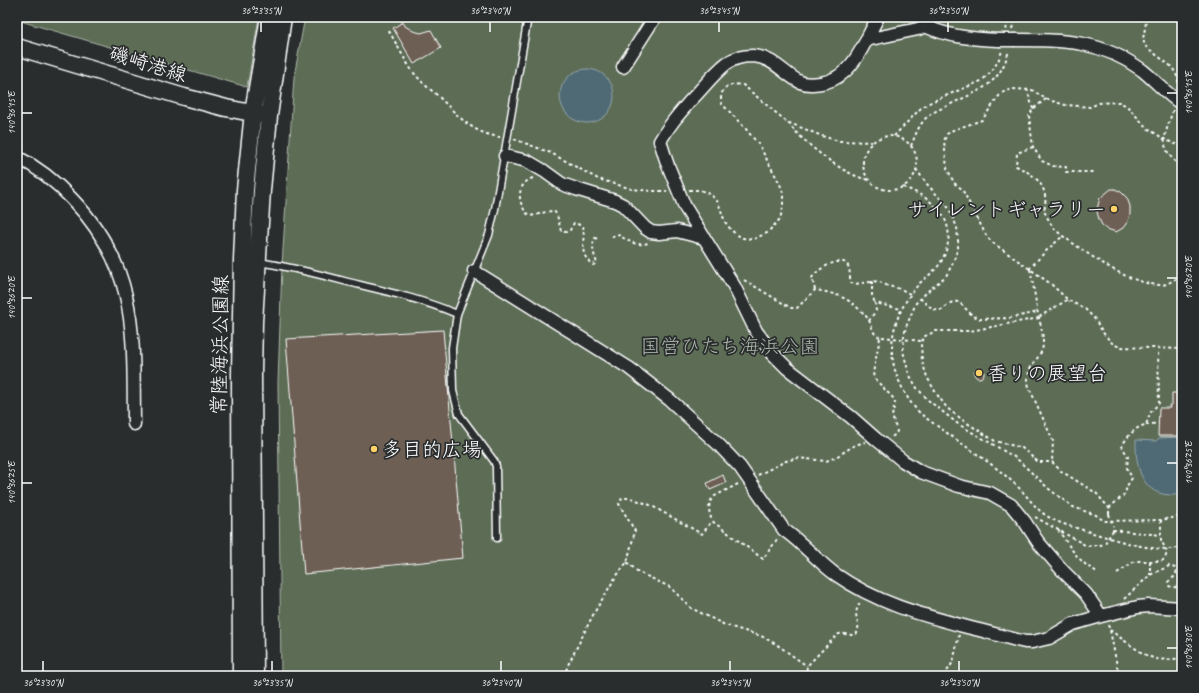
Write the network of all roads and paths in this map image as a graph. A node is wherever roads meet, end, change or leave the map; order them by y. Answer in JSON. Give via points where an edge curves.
{"nodes":[{"id":1,"x":269,"y":17,"type":"edge"},
{"id":2,"x":283,"y":17,"type":"edge"},
{"id":3,"x":528,"y":17,"type":"edge"},
{"id":4,"x":655,"y":17,"type":"edge"},
{"id":5,"x":878,"y":17,"type":"edge"},
{"id":6,"x":1008,"y":17,"type":"edge"},
{"id":7,"x":1015,"y":17,"type":"edge"},
{"id":8,"x":389,"y":31,"type":"dead end"},
{"id":9,"x":866,"y":40,"type":"junction"},
{"id":10,"x":1007,"y":41,"type":"junction"},
{"id":11,"x":17,"y":47,"type":"edge"},
{"id":12,"x":623,"y":67,"type":"dead end"},
{"id":13,"x":1026,"y":89,"type":"junction"},
{"id":14,"x":1046,"y":99,"type":"junction"},
{"id":15,"x":1182,"y":104,"type":"edge"},
{"id":16,"x":1033,"y":109,"type":"junction"},
{"id":17,"x":253,"y":112,"type":"junction"},
{"id":18,"x":269,"y":116,"type":"junction"},
{"id":19,"x":787,"y":122,"type":"junction"},
{"id":20,"x":894,"y":136,"type":"junction"},
{"id":21,"x":508,"y":138,"type":"junction"},
{"id":22,"x":872,"y":142,"type":"junction"},
{"id":23,"x":911,"y":146,"type":"junction"},
{"id":24,"x":1033,"y":147,"type":"junction"},
{"id":25,"x":1182,"y":147,"type":"edge"},
{"id":26,"x":505,"y":156,"type":"junction"},
{"id":27,"x":17,"y":157,"type":"edge"},
{"id":28,"x":916,"y":169,"type":"junction"},
{"id":29,"x":1094,"y":172,"type":"dead end"},
{"id":30,"x":550,"y":176,"type":"junction"},
{"id":31,"x":869,"y":180,"type":"junction"},
{"id":32,"x":903,"y":187,"type":"junction"},
{"id":33,"x":669,"y":190,"type":"dead end"},
{"id":34,"x":683,"y":190,"type":"dead end"},
{"id":35,"x":659,"y":233,"type":"junction"},
{"id":36,"x":1063,"y":236,"type":"junction"},
{"id":37,"x":612,"y":237,"type":"dead end"},
{"id":38,"x":704,"y":238,"type":"junction"},
{"id":39,"x":600,"y":239,"type":"dead end"},
{"id":40,"x":258,"y":262,"type":"junction"},
{"id":41,"x":1030,"y":269,"type":"junction"},
{"id":42,"x":474,"y":271,"type":"junction"},
{"id":43,"x":1182,"y":278,"type":"edge"},
{"id":44,"x":872,"y":281,"type":"junction"},
{"id":45,"x":734,"y":286,"type":"junction"},
{"id":46,"x":815,"y":290,"type":"junction"},
{"id":47,"x":910,"y":294,"type":"junction"},
{"id":48,"x":920,"y":298,"type":"junction"},
{"id":49,"x":1068,"y":300,"type":"junction"},
{"id":50,"x":875,"y":303,"type":"junction"},
{"id":51,"x":901,"y":309,"type":"junction"},
{"id":52,"x":1038,"y":312,"type":"junction"},
{"id":53,"x":457,"y":314,"type":"junction"},
{"id":54,"x":1039,"y":317,"type":"junction"},
{"id":55,"x":869,"y":321,"type":"junction"},
{"id":56,"x":881,"y":338,"type":"junction"},
{"id":57,"x":921,"y":341,"type":"junction"},
{"id":58,"x":1158,"y":349,"type":"junction"},
{"id":59,"x":1182,"y":349,"type":"edge"},
{"id":60,"x":1159,"y":423,"type":"dead end"},
{"id":61,"x":134,"y":424,"type":"dead end"},
{"id":62,"x":1146,"y":425,"type":"junction"},
{"id":63,"x":881,"y":439,"type":"junction"},
{"id":64,"x":1052,"y":462,"type":"junction"},
{"id":65,"x":753,"y":478,"type":"dead end"},
{"id":66,"x":744,"y":482,"type":"dead end"},
{"id":67,"x":1109,"y":508,"type":"junction"},
{"id":68,"x":1017,"y":511,"type":"junction"},
{"id":69,"x":1182,"y":516,"type":"edge"},
{"id":70,"x":1161,"y":520,"type":"junction"},
{"id":71,"x":712,"y":521,"type":"junction"},
{"id":72,"x":1056,"y":528,"type":"junction"},
{"id":73,"x":1113,"y":531,"type":"junction"},
{"id":74,"x":781,"y":534,"type":"dead end"},
{"id":75,"x":1161,"y":535,"type":"junction"},
{"id":76,"x":497,"y":538,"type":"dead end"},
{"id":77,"x":1182,"y":547,"type":"edge"},
{"id":78,"x":1165,"y":548,"type":"junction"},
{"id":79,"x":1150,"y":561,"type":"junction"},
{"id":80,"x":627,"y":562,"type":"junction"},
{"id":81,"x":1098,"y":572,"type":"dead end"},
{"id":82,"x":1117,"y":573,"type":"dead end"},
{"id":83,"x":1150,"y":575,"type":"junction"},
{"id":84,"x":1182,"y":583,"type":"edge"},
{"id":85,"x":1124,"y":599,"type":"dead end"},
{"id":86,"x":862,"y":600,"type":"dead end"},
{"id":87,"x":1182,"y":608,"type":"edge"},
{"id":88,"x":1101,"y":616,"type":"junction"},
{"id":89,"x":960,"y":630,"type":"dead end"},
{"id":90,"x":1110,"y":630,"type":"junction"},
{"id":91,"x":1182,"y":658,"type":"edge"},
{"id":92,"x":807,"y":666,"type":"junction"},
{"id":93,"x":241,"y":676,"type":"edge"},
{"id":94,"x":255,"y":676,"type":"edge"},
{"id":95,"x":564,"y":676,"type":"edge"},
{"id":96,"x":806,"y":676,"type":"edge"},
{"id":97,"x":944,"y":676,"type":"edge"},
{"id":98,"x":1119,"y":676,"type":"edge"}],
"edges":[{"from":1,"to":17,"type":"main road","name":"常陸海浜公園線"},
{"from":2,"to":18,"type":"main road","name":"常陸海浜公園線"},
{"from":3,"to":21,"type":"lane"},
{"from":4,"to":12,"type":"street"},
{"from":5,"to":9,"type":"street"},
{"from":6,"to":10,"type":"path"},
{"from":7,"to":10,"type":"path"},
{"from":8,"to":21,"type":"path","via":[[419,79],[464,122],[490,135]]},
{"from":9,"to":10,"type":"street","via":[[925,26],[938,32],[974,39]]},
{"from":9,"to":38,"type":"street","bridge":true,"via":[[845,73],[826,82],[811,85],[800,82],[763,58],[738,58],[710,79],[676,117],[660,141],[685,207]]},
{"from":10,"to":15,"type":"street","via":[[1057,40],[1091,45],[1125,59]]},
{"from":10,"to":20,"type":"path","via":[[996,65],[987,76],[921,108]]},
{"from":10,"to":23,"type":"path","via":[[1002,69],[988,86],[933,112],[916,131]]},
{"from":11,"to":17,"type":"main road","name":"磯崎港線","via":[[184,97]]},
{"from":13,"to":14,"type":"path"},
{"from":13,"to":16,"type":"path"},
{"from":13,"to":41,"type":"path","via":[[1006,91],[982,120],[953,130],[944,140],[947,168],[954,183],[965,193],[987,236]]},
{"from":14,"to":16,"type":"path"},
{"from":14,"to":25,"type":"path","via":[[1065,105],[1090,107],[1099,103],[1119,102],[1127,106],[1146,128]]},
{"from":16,"to":24,"type":"path","via":[[1029,121]]},
{"from":17,"to":18,"type":"main road","name":"磯崎港線"},
{"from":17,"to":93,"type":"main road","name":"常陸海浜公園線","via":[[245,190],[241,321]]},
{"from":18,"to":40,"type":"main road","name":"常陸海浜公園線"},
{"from":19,"to":22,"type":"path","via":[[839,141]]},
{"from":19,"to":31,"type":"path","via":[[794,131],[848,173]]},
{"from":19,"to":34,"type":"path","via":[[743,85],[728,85],[724,89],[721,103],[759,145],[783,193],[780,219],[767,233],[754,239],[742,238],[725,222],[718,202],[710,194],[700,190]]},
{"from":20,"to":22,"type":"path","via":[[879,138]]},
{"from":20,"to":23,"type":"path"},
{"from":21,"to":26,"type":"lane"},
{"from":21,"to":33,"type":"path","via":[[518,139],[551,153],[598,180],[632,189]]},
{"from":22,"to":31,"type":"path","via":[[863,156],[864,173]]},
{"from":23,"to":28,"type":"path","via":[[915,154]]},
{"from":24,"to":29,"type":"path","via":[[1042,161],[1053,166],[1066,167],[1066,172]]},
{"from":24,"to":36,"type":"path","via":[[1017,153],[1016,166],[1028,171],[1041,184],[1046,202],[1044,211],[1052,226]]},
{"from":26,"to":30,"type":"street","via":[[527,161]]},
{"from":26,"to":42,"type":"lane","via":[[489,235]]},
{"from":27,"to":61,"type":"street","via":[[62,189],[99,232],[111,254],[128,301],[132,331]]},
{"from":28,"to":32,"type":"path","via":[[912,178]]},
{"from":28,"to":48,"type":"path","via":[[948,206],[957,227],[958,240],[956,253],[946,276]]},
{"from":30,"to":35,"type":"street","via":[[576,190],[623,205],[645,228]]},
{"from":30,"to":39,"type":"path","via":[[532,178],[524,184],[520,192],[524,212],[530,216],[554,211],[561,231],[570,230],[574,224],[583,226],[584,253],[593,265],[597,263],[593,242],[595,238]]},
{"from":31,"to":32,"type":"path","via":[[885,190]]},
{"from":32,"to":47,"type":"path","via":[[926,197],[937,208],[948,228],[948,243],[942,260]]},
{"from":35,"to":37,"type":"path","via":[[651,243],[642,245],[633,244],[616,234]]},
{"from":35,"to":38,"type":"street","via":[[677,231]]},
{"from":36,"to":41,"type":"path"},
{"from":36,"to":43,"type":"path","via":[[1096,260],[1136,279],[1161,285],[1168,284],[1178,277]]},
{"from":38,"to":45,"type":"street"},
{"from":40,"to":53,"type":"lane","via":[[282,265],[407,296]]},
{"from":40,"to":94,"type":"main road","name":"常陸海浜公園線","via":[[253,374]]},
{"from":41,"to":49,"type":"path"},
{"from":41,"to":52,"type":"path"},
{"from":42,"to":53,"type":"lane"},
{"from":42,"to":88,"type":"street","via":[[629,368],[670,400],[740,467],[784,530],[835,574],[879,600],[915,613],[1025,642],[1049,638],[1073,624]]},
{"from":44,"to":46,"type":"path","via":[[851,283],[847,265],[842,261],[815,273],[812,278]]},
{"from":44,"to":47,"type":"path","via":[[882,282]]},
{"from":44,"to":50,"type":"path"},
{"from":45,"to":46,"type":"path","via":[[744,280],[791,308],[798,308]]},
{"from":45,"to":63,"type":"street","via":[[756,331],[773,354]]},
{"from":46,"to":55,"type":"path","via":[[834,294],[852,303]]},
{"from":47,"to":51,"type":"path"},
{"from":48,"to":52,"type":"path","via":[[932,309],[938,310],[953,302],[959,302],[979,319],[1010,318]]},
{"from":48,"to":70,"type":"path","via":[[906,327],[903,351],[909,374],[928,400],[958,424],[1016,458],[1073,507],[1104,520]]},
{"from":49,"to":54,"type":"path"},
{"from":49,"to":58,"type":"path","via":[[1085,309],[1113,344],[1120,347]]},
{"from":50,"to":51,"type":"path"},
{"from":50,"to":55,"type":"path","via":[[876,311]]},
{"from":51,"to":78,"type":"path","via":[[892,342],[895,369],[907,397],[921,414],[998,470],[1016,485],[1037,509],[1055,521],[1146,547]]},
{"from":52,"to":54,"type":"path"},
{"from":53,"to":76,"type":"lane","via":[[452,348],[453,392],[459,414],[496,466]]},
{"from":54,"to":57,"type":"path","via":[[970,331],[936,330],[923,337]]},
{"from":54,"to":64,"type":"path","via":[[1043,349],[1031,366],[1027,380],[1053,441]]},
{"from":55,"to":56,"type":"path","via":[[875,334]]},
{"from":56,"to":57,"type":"path","bridge":true},
{"from":56,"to":63,"type":"path","via":[[873,373],[874,378],[894,399],[892,416],[896,431],[893,437]]},
{"from":57,"to":64,"type":"path","via":[[922,361],[927,377],[947,408],[964,422],[995,440],[1022,448],[1038,462]]},
{"from":58,"to":59,"type":"path"},
{"from":58,"to":62,"type":"path","via":[[1159,403],[1150,413]]},
{"from":60,"to":62,"type":"path"},
{"from":62,"to":67,"type":"path","via":[[1141,425],[1126,437],[1122,446],[1128,457],[1127,468],[1132,478],[1125,494]]},
{"from":63,"to":65,"type":"path","via":[[855,445],[826,461],[797,458],[786,461]]},
{"from":63,"to":68,"type":"street","via":[[903,461],[921,472],[959,486],[990,493]]},
{"from":64,"to":67,"type":"path","via":[[1061,472],[1096,493]]},
{"from":66,"to":71,"type":"path","via":[[713,497],[709,507]]},
{"from":67,"to":73,"type":"path","bridge":true},
{"from":68,"to":72,"type":"path","via":[[1023,511]]},
{"from":68,"to":88,"type":"street","via":[[1038,542],[1086,594]]},
{"from":69,"to":70,"type":"path"},
{"from":70,"to":75,"type":"path"},
{"from":71,"to":74,"type":"path","via":[[763,559]]},
{"from":71,"to":80,"type":"path","via":[[702,534],[650,505],[631,498],[622,498],[620,504],[635,531]]},
{"from":72,"to":73,"type":"path","bridge":true,"via":[[1087,546],[1105,543]]},
{"from":72,"to":81,"type":"path","via":[[1085,564]]},
{"from":73,"to":75,"type":"path"},
{"from":75,"to":78,"type":"path"},
{"from":77,"to":78,"type":"path"},
{"from":78,"to":79,"type":"path","via":[[1165,559]]},
{"from":79,"to":82,"type":"path","via":[[1135,561]]},
{"from":79,"to":83,"type":"path"},
{"from":80,"to":92,"type":"path","via":[[638,572],[670,587],[692,608],[725,625],[761,636]]},
{"from":80,"to":95,"type":"path","via":[[594,613]]},
{"from":83,"to":84,"type":"path","via":[[1171,566],[1175,568],[1176,574],[1168,582],[1169,586],[1174,588]]},
{"from":83,"to":85,"type":"path"},
{"from":86,"to":92,"type":"path","via":[[856,611],[859,628],[857,633],[851,636],[837,635]]},
{"from":87,"to":88,"type":"street","via":[[1138,607]]},
{"from":88,"to":90,"type":"path"},
{"from":89,"to":97,"type":"path","via":[[953,662]]},
{"from":90,"to":91,"type":"path","via":[[1154,658]]},
{"from":90,"to":98,"type":"path"},
{"from":92,"to":96,"type":"path"}]}
